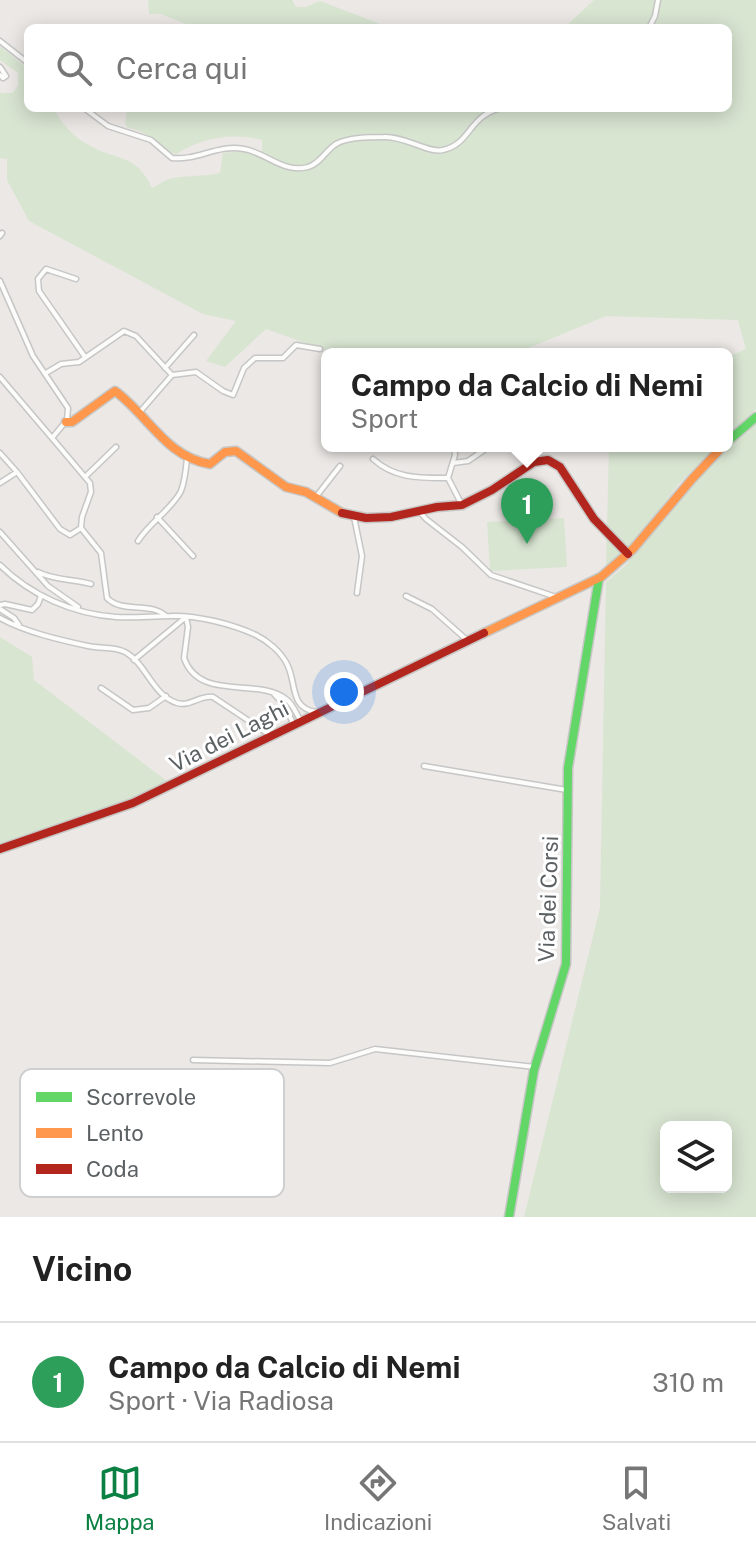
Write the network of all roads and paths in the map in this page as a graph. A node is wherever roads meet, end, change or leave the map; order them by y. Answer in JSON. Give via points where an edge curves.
{"nodes":[{"id":1,"x":658,"y":0,"type":"edge"},
{"id":2,"x":651,"y":24,"type":"edge"},
{"id":3,"x":0,"y":41,"type":"edge"},
{"id":4,"x":24,"y":60,"type":"edge"},
{"id":5,"x":0,"y":67,"type":"edge"},
{"id":6,"x":0,"y":75,"type":"edge"},
{"id":7,"x":89,"y":112,"type":"edge"},
{"id":8,"x":491,"y":112,"type":"edge"},
{"id":9,"x":76,"y":279,"type":"dead end"},
{"id":10,"x":0,"y":281,"type":"edge"},
{"id":11,"x":194,"y":335,"type":"dead end"},
{"id":12,"x":320,"y":349,"type":"dead end"},
{"id":13,"x":85,"y":357,"type":"junction"},
{"id":14,"x":165,"y":368,"type":"junction"},
{"id":15,"x":46,"y":373,"type":"junction"},
{"id":16,"x":172,"y":375,"type":"junction"},
{"id":17,"x":0,"y":377,"type":"edge"},
{"id":18,"x":139,"y":413,"type":"junction"},
{"id":19,"x":756,"y":417,"type":"edge"},
{"id":20,"x":66,"y":422,"type":"junction"},
{"id":21,"x":733,"y":437,"type":"edge"},
{"id":22,"x":52,"y":438,"type":"junction"},
{"id":23,"x":116,"y":447,"type":"dead end"},
{"id":24,"x":454,"y":452,"type":"edge"},
{"id":25,"x":481,"y":452,"type":"edge"},
{"id":26,"x":717,"y":452,"type":"edge"},
{"id":27,"x":0,"y":453,"type":"edge"},
{"id":28,"x":187,"y":458,"type":"junction"},
{"id":29,"x":373,"y":459,"type":"dead end"},
{"id":30,"x":453,"y":463,"type":"junction"},
{"id":31,"x":340,"y":466,"type":"dead end"},
{"id":32,"x":17,"y":472,"type":"junction"},
{"id":33,"x":86,"y":477,"type":"junction"},
{"id":34,"x":448,"y":478,"type":"junction"},
{"id":35,"x":0,"y":483,"type":"edge"},
{"id":36,"x":315,"y":498,"type":"junction"},
{"id":37,"x":462,"y":505,"type":"junction"},
{"id":38,"x":419,"y":511,"type":"junction"},
{"id":39,"x":353,"y":516,"type":"junction"},
{"id":40,"x":157,"y":517,"type":"junction"},
{"id":41,"x":81,"y":528,"type":"junction"},
{"id":42,"x":0,"y":532,"type":"edge"},
{"id":43,"x":138,"y":541,"type":"dead end"},
{"id":44,"x":628,"y":554,"type":"junction"},
{"id":45,"x":193,"y":556,"type":"dead end"},
{"id":46,"x":0,"y":565,"type":"edge"},
{"id":47,"x":32,"y":568,"type":"junction"},
{"id":48,"x":55,"y":578,"type":"junction"},
{"id":49,"x":599,"y":578,"type":"junction"},
{"id":50,"x":91,"y":584,"type":"dead end"},
{"id":51,"x":51,"y":589,"type":"junction"},
{"id":52,"x":357,"y":593,"type":"dead end"},
{"id":53,"x":41,"y":596,"type":"junction"},
{"id":54,"x":406,"y":596,"type":"dead end"},
{"id":55,"x":557,"y":598,"type":"junction"},
{"id":56,"x":0,"y":607,"type":"edge"},
{"id":57,"x":83,"y":611,"type":"junction"},
{"id":58,"x":166,"y":616,"type":"junction"},
{"id":59,"x":186,"y":617,"type":"junction"},
{"id":60,"x":0,"y":618,"type":"edge"},
{"id":61,"x":20,"y":626,"type":"junction"},
{"id":62,"x":469,"y":641,"type":"junction"},
{"id":63,"x":134,"y":660,"type":"junction"},
{"id":64,"x":101,"y":688,"type":"dead end"},
{"id":65,"x":166,"y":696,"type":"junction"},
{"id":66,"x":297,"y":703,"type":"junction"},
{"id":67,"x":318,"y":712,"type":"junction"},
{"id":68,"x":299,"y":721,"type":"junction"},
{"id":69,"x":270,"y":735,"type":"junction"},
{"id":70,"x":424,"y":766,"type":"dead end"},
{"id":71,"x":567,"y":790,"type":"junction"},
{"id":72,"x":0,"y":849,"type":"edge"},
{"id":73,"x":193,"y":1060,"type":"dead end"},
{"id":74,"x":535,"y":1067,"type":"junction"},
{"id":75,"x":509,"y":1217,"type":"edge"}],
"edges":[{"from":1,"to":2,"type":"street"},
{"from":3,"to":4,"type":"street"},
{"from":5,"to":6,"type":"street","via":[[6,76]]},
{"from":7,"to":8,"type":"street","via":[[110,127],[153,141],[172,158],[239,148],[303,168],[335,144],[358,139],[396,137],[445,150]]},
{"from":9,"to":13,"type":"street","via":[[46,269],[38,279],[39,291]]},
{"from":10,"to":15,"type":"street","via":[[28,346]]},
{"from":11,"to":14,"type":"street"},
{"from":12,"to":16,"type":"street","via":[[296,345],[283,358],[255,358],[244,368],[233,395],[196,372]]},
{"from":13,"to":14,"type":"street","via":[[127,331]]},
{"from":13,"to":15,"type":"street"},
{"from":14,"to":16,"type":"street"},
{"from":15,"to":20,"type":"street","via":[[68,408]]},
{"from":16,"to":18,"type":"street"},
{"from":17,"to":22,"type":"street"},
{"from":18,"to":20,"type":"street","via":[[113,391]]},
{"from":18,"to":28,"type":"street"},
{"from":19,"to":21,"type":"street","name":"Via dei Laghi"},
{"from":20,"to":22,"type":"street"},
{"from":22,"to":33,"type":"street"},
{"from":23,"to":33,"type":"street"},
{"from":24,"to":30,"type":"street"},
{"from":25,"to":30,"type":"street"},
{"from":26,"to":44,"type":"street","name":"Via dei Laghi"},
{"from":27,"to":32,"type":"street"},
{"from":28,"to":36,"type":"street","via":[[210,464],[236,451],[284,486]]},
{"from":28,"to":40,"type":"street","via":[[181,491]]},
{"from":29,"to":34,"type":"street","via":[[401,475]]},
{"from":30,"to":34,"type":"street"},
{"from":31,"to":36,"type":"street"},
{"from":32,"to":35,"type":"street"},
{"from":32,"to":41,"type":"street","via":[[57,526],[70,535]]},
{"from":33,"to":41,"type":"street","via":[[91,490]]},
{"from":34,"to":37,"type":"street"},
{"from":36,"to":39,"type":"street"},
{"from":37,"to":38,"type":"street"},
{"from":37,"to":44,"type":"street","via":[[534,462],[550,460]]},
{"from":38,"to":39,"type":"street","via":[[381,518]]},
{"from":38,"to":55,"type":"street","via":[[491,575]]},
{"from":39,"to":52,"type":"street","via":[[362,559]]},
{"from":40,"to":43,"type":"street"},
{"from":40,"to":45,"type":"street"},
{"from":41,"to":58,"type":"street","via":[[101,553],[108,599]]},
{"from":42,"to":47,"type":"street"},
{"from":44,"to":49,"type":"street","name":"Via dei Laghi"},
{"from":46,"to":53,"type":"street"},
{"from":47,"to":48,"type":"street"},
{"from":47,"to":51,"type":"street"},
{"from":48,"to":50,"type":"street"},
{"from":48,"to":51,"type":"street"},
{"from":49,"to":55,"type":"street","name":"Via dei Laghi"},
{"from":49,"to":71,"type":"street","name":"Via dei Corsi"},
{"from":51,"to":57,"type":"street"},
{"from":53,"to":56,"type":"street","via":[[29,610]]},
{"from":53,"to":57,"type":"street"},
{"from":54,"to":62,"type":"street","via":[[432,609]]},
{"from":55,"to":62,"type":"street","name":"Via dei Laghi"},
{"from":56,"to":61,"type":"street"},
{"from":57,"to":58,"type":"street","via":[[116,617]]},
{"from":58,"to":59,"type":"street"},
{"from":59,"to":63,"type":"street"},
{"from":59,"to":66,"type":"street","via":[[267,642],[288,665]]},
{"from":59,"to":68,"type":"street","via":[[184,658],[196,677],[273,693],[289,702]]},
{"from":60,"to":61,"type":"street"},
{"from":61,"to":63,"type":"street","via":[[85,646],[119,650]]},
{"from":62,"to":67,"type":"street","name":"Via dei Laghi"},
{"from":63,"to":65,"type":"street"},
{"from":64,"to":65,"type":"street","via":[[133,710],[149,708]]},
{"from":65,"to":69,"type":"street","via":[[182,704],[213,697]]},
{"from":66,"to":67,"type":"street"},
{"from":66,"to":68,"type":"street"},
{"from":67,"to":68,"type":"street","name":"Via dei Laghi"},
{"from":68,"to":69,"type":"street","name":"Via dei Laghi"},
{"from":69,"to":72,"type":"street","name":"Via dei Laghi","via":[[123,807]]},
{"from":70,"to":71,"type":"street"},
{"from":71,"to":74,"type":"street","name":"Via dei Corsi","via":[[566,965]]},
{"from":73,"to":74,"type":"street","via":[[330,1063],[377,1049]]},
{"from":74,"to":75,"type":"street","name":"Via dei Corsi"}]}
